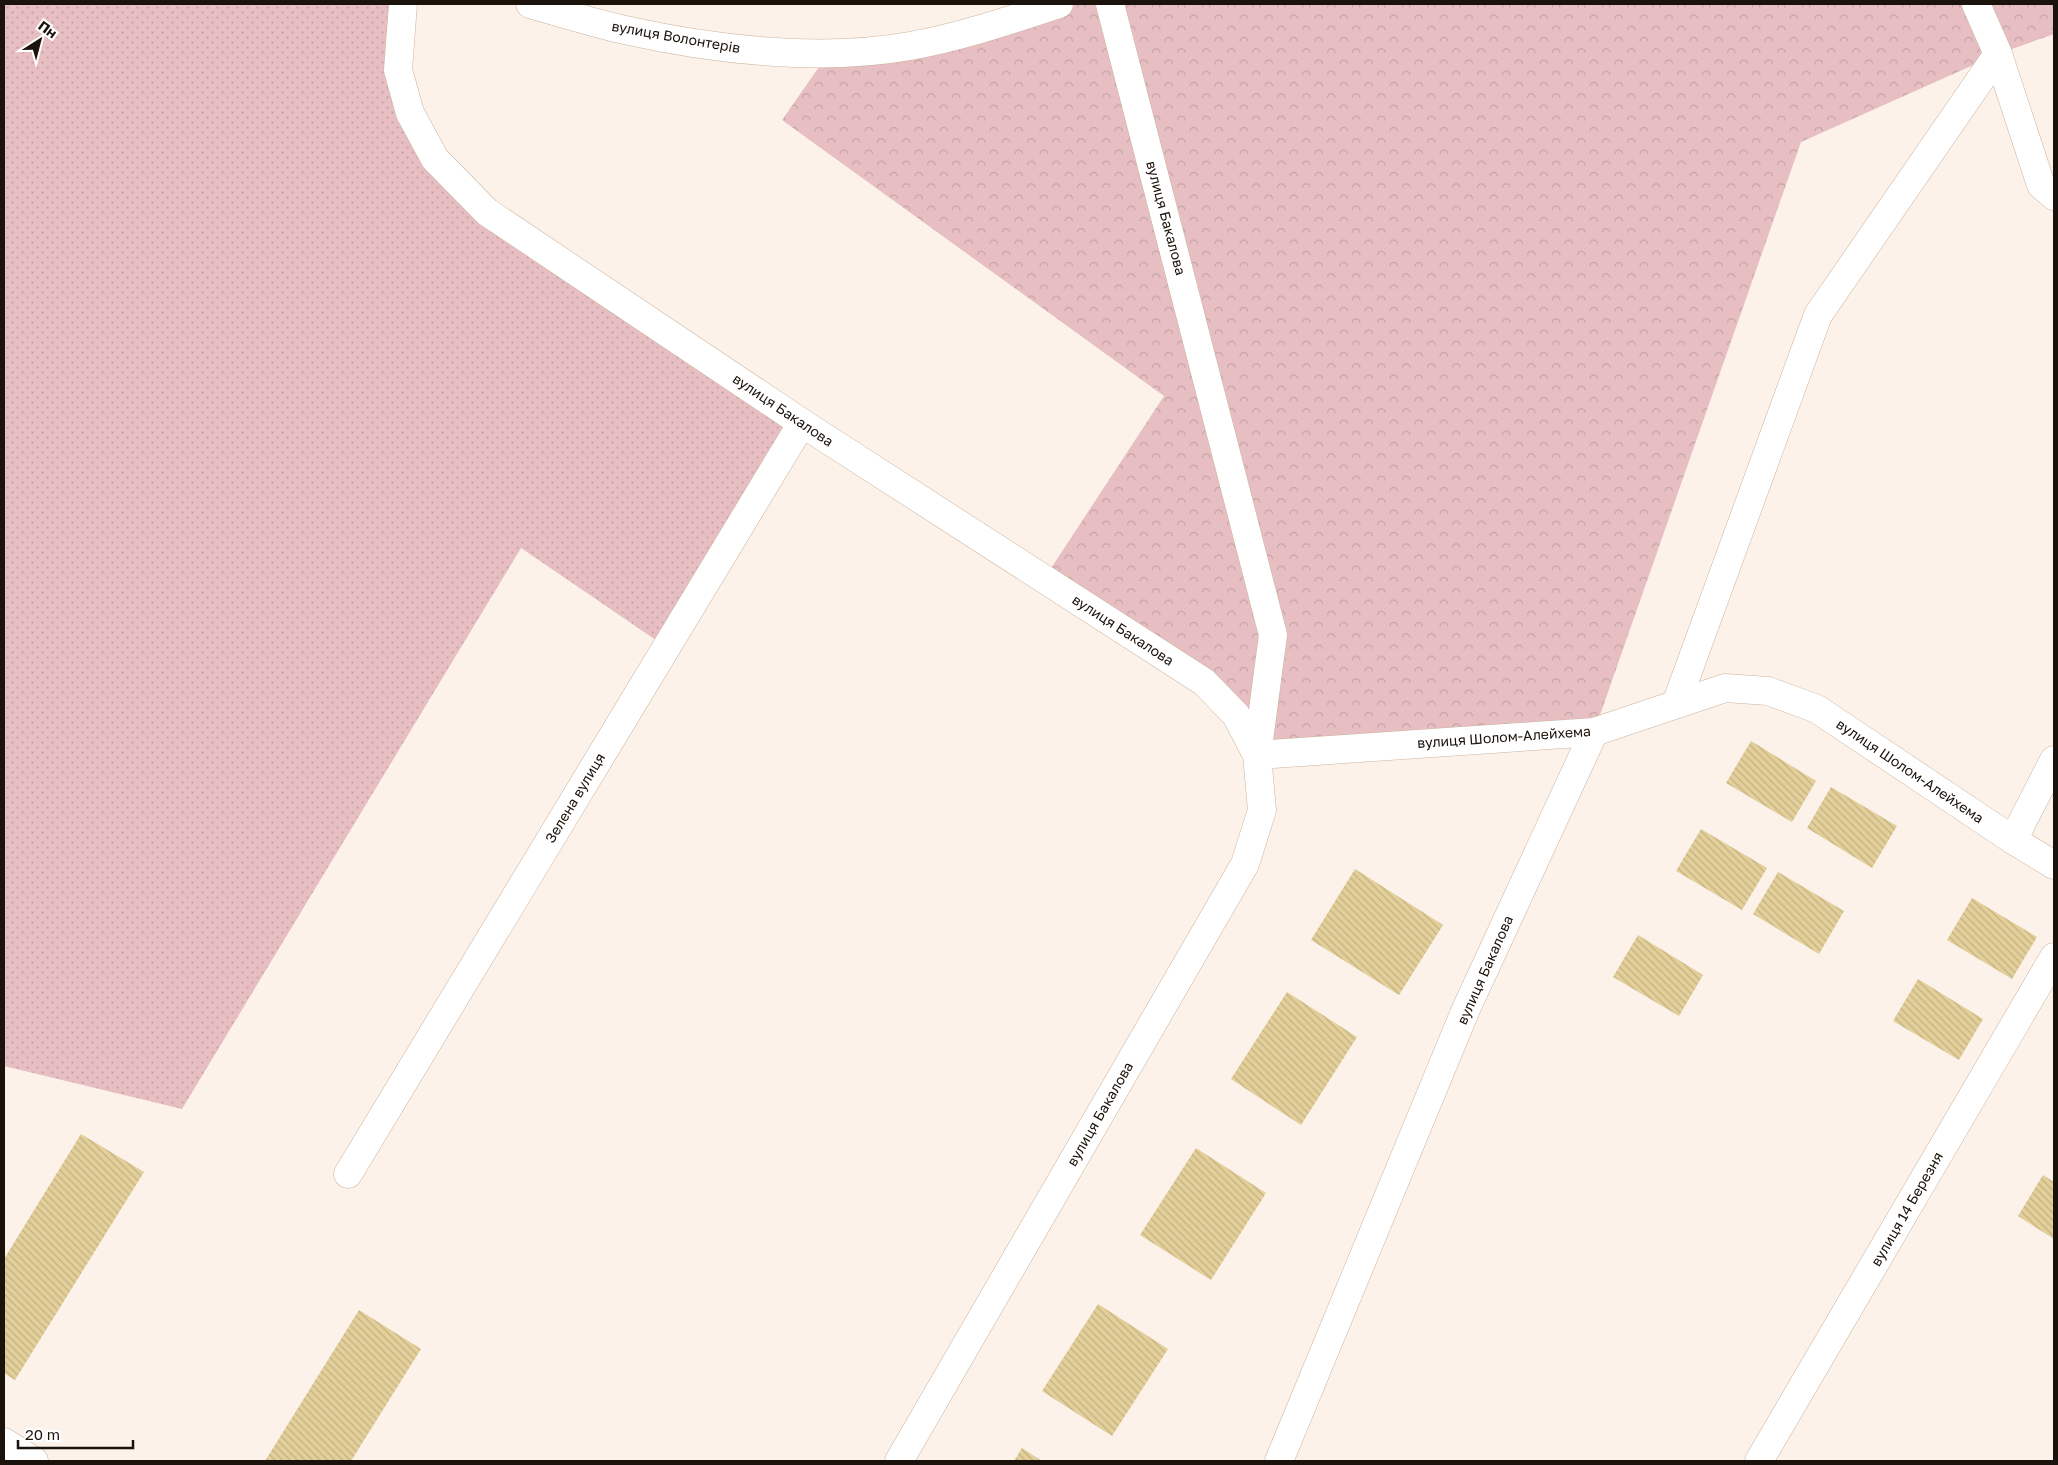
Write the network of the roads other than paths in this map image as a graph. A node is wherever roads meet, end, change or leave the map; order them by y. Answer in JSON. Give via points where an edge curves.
{"nodes":[{"id":1,"x":403,"y":4,"type":"edge"},
{"id":2,"x":530,"y":4,"type":"edge"},
{"id":3,"x":1059,"y":4,"type":"edge"},
{"id":4,"x":1110,"y":4,"type":"edge"},
{"id":5,"x":1976,"y":4,"type":"edge"},
{"id":6,"x":1998,"y":54,"type":"junction"},
{"id":7,"x":2054,"y":196,"type":"edge"},
{"id":8,"x":802,"y":423,"type":"junction"},
{"id":9,"x":1676,"y":704,"type":"junction"},
{"id":10,"x":1594,"y":732,"type":"junction"},
{"id":11,"x":1258,"y":755,"type":"junction"},
{"id":12,"x":2054,"y":760,"type":"edge"},
{"id":13,"x":2013,"y":840,"type":"junction"},
{"id":14,"x":2054,"y":865,"type":"edge"},
{"id":15,"x":2054,"y":957,"type":"edge"},
{"id":16,"x":348,"y":1174,"type":"dead end"},
{"id":17,"x":4,"y":1442,"type":"edge"},
{"id":18,"x":34,"y":1461,"type":"edge"},
{"id":19,"x":899,"y":1461,"type":"edge"},
{"id":20,"x":1279,"y":1461,"type":"edge"},
{"id":21,"x":1759,"y":1461,"type":"edge"}],
"edges":[{"from":1,"to":8,"type":"street","name":"вулиця Бакалова","via":[[398,70],[410,113],[435,159],[487,212]]},
{"from":2,"to":3,"type":"street","name":"вулиця Волонтерів","via":[[624,30],[726,48],[828,54],[909,46],[987,28]]},
{"from":4,"to":11,"type":"street","name":"вулиця Бакалова","via":[[1274,635]]},
{"from":5,"to":6,"type":"street"},
{"from":6,"to":7,"type":"street","via":[[2041,185]]},
{"from":6,"to":9,"type":"street","via":[[1818,315]]},
{"from":8,"to":11,"type":"street","name":"вулиця Бакалова","via":[[1204,682],[1236,715]]},
{"from":8,"to":16,"type":"street","name":"Зелена вулиця"},
{"from":9,"to":10,"type":"street","name":"вулиця Шолом-Алейхема"},
{"from":9,"to":13,"type":"street","name":"вулиця Шолом-Алейхема","via":[[1725,688],[1768,691],[1816,709]]},
{"from":10,"to":11,"type":"street","name":"вулиця Шолом-Алейхема"},
{"from":10,"to":20,"type":"street","name":"вулиця Бакалова","via":[[1466,1009]]},
{"from":11,"to":19,"type":"street","name":"вулиця Бакалова","via":[[1262,810],[1245,864]]},
{"from":12,"to":13,"type":"street"},
{"from":13,"to":14,"type":"street","name":"вулиця Шолом-Алейхема"},
{"from":15,"to":21,"type":"street","name":"вулиця 14 Березня"},
{"from":17,"to":18,"type":"street"}]}
